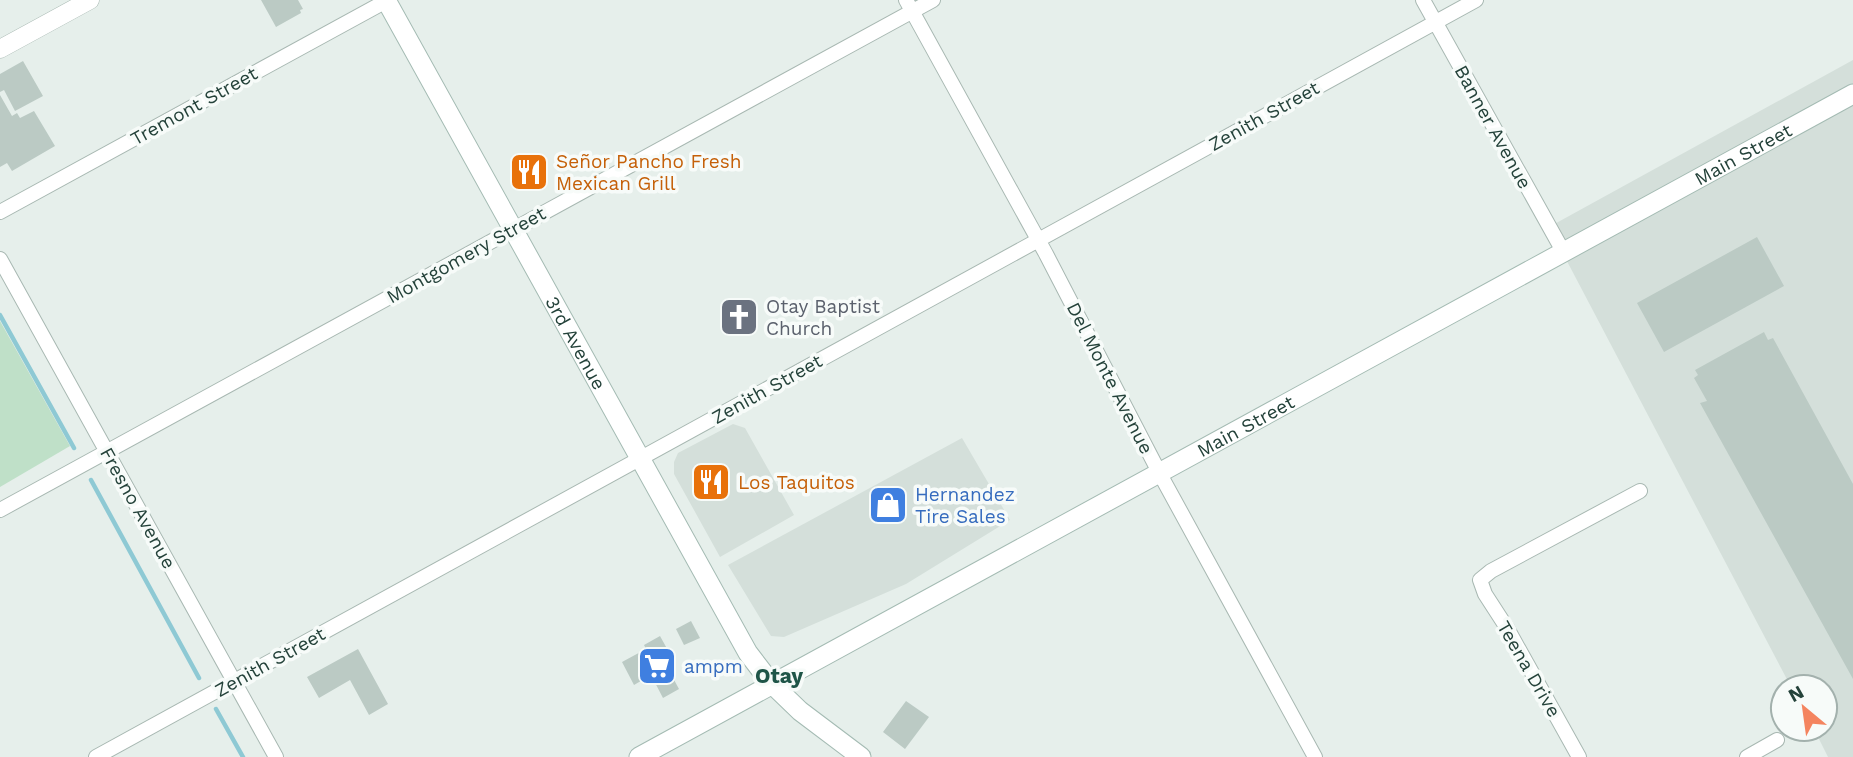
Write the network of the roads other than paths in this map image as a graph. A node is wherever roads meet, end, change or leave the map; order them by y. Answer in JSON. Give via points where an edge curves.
{"nodes":[{"id":1,"x":90,"y":0,"type":"edge"},
{"id":2,"x":387,"y":0,"type":"edge"},
{"id":3,"x":933,"y":0,"type":"edge"},
{"id":4,"x":1423,"y":0,"type":"edge"},
{"id":5,"x":1476,"y":0,"type":"edge"},
{"id":6,"x":909,"y":6,"type":"edge"},
{"id":7,"x":1436,"y":22,"type":"junction"},
{"id":8,"x":0,"y":49,"type":"edge"},
{"id":9,"x":1853,"y":94,"type":"edge"},
{"id":10,"x":0,"y":212,"type":"edge"},
{"id":11,"x":513,"y":229,"type":"junction"},
{"id":12,"x":1038,"y":240,"type":"junction"},
{"id":13,"x":1564,"y":253,"type":"junction"},
{"id":14,"x":0,"y":259,"type":"edge"},
{"id":15,"x":108,"y":452,"type":"junction"},
{"id":16,"x":640,"y":459,"type":"junction"},
{"id":17,"x":1160,"y":474,"type":"junction"},
{"id":18,"x":1640,"y":491,"type":"dead end"},
{"id":19,"x":0,"y":510,"type":"edge"},
{"id":20,"x":234,"y":681,"type":"junction"},
{"id":21,"x":771,"y":683,"type":"junction"},
{"id":22,"x":1771,"y":743,"type":"edge"},
{"id":23,"x":96,"y":757,"type":"edge"},
{"id":24,"x":276,"y":757,"type":"edge"},
{"id":25,"x":639,"y":757,"type":"edge"},
{"id":26,"x":861,"y":757,"type":"edge"},
{"id":27,"x":1315,"y":757,"type":"edge"},
{"id":28,"x":1579,"y":757,"type":"edge"},
{"id":29,"x":1747,"y":757,"type":"edge"}],
"edges":[{"from":1,"to":8,"type":"street"},
{"from":2,"to":10,"type":"street","name":"Tremont Street"},
{"from":2,"to":11,"type":"main road","name":"3rd Avenue"},
{"from":3,"to":6,"type":"street","name":"Montgomery Street"},
{"from":4,"to":7,"type":"street","name":"Banner Avenue"},
{"from":5,"to":7,"type":"street","name":"Zenith Street"},
{"from":6,"to":11,"type":"street","name":"Montgomery Street"},
{"from":6,"to":12,"type":"street","name":"Del Monte Avenue"},
{"from":7,"to":12,"type":"street","name":"Zenith Street"},
{"from":7,"to":13,"type":"street","name":"Banner Avenue"},
{"from":9,"to":13,"type":"main road","name":"Main Street"},
{"from":11,"to":15,"type":"street","name":"Montgomery Street"},
{"from":11,"to":16,"type":"main road","name":"3rd Avenue"},
{"from":12,"to":16,"type":"street","name":"Zenith Street"},
{"from":12,"to":17,"type":"street","name":"Del Monte Avenue"},
{"from":13,"to":17,"type":"main road","name":"Main Street"},
{"from":14,"to":15,"type":"street","name":"Fresno Avenue"},
{"from":15,"to":19,"type":"street","name":"Montgomery Street"},
{"from":15,"to":20,"type":"street","name":"Fresno Avenue"},
{"from":16,"to":20,"type":"street","name":"Zenith Street"},
{"from":16,"to":21,"type":"main road","name":"3rd Avenue","via":[[748,653]]},
{"from":17,"to":21,"type":"main road","name":"Main Street"},
{"from":17,"to":27,"type":"street","name":"Del Monte Avenue"},
{"from":18,"to":28,"type":"street","name":"Teena Drive","via":[[1480,580]]},
{"from":20,"to":23,"type":"street","name":"Zenith Street"},
{"from":20,"to":24,"type":"street","name":"Fresno Avenue"},
{"from":21,"to":25,"type":"main road","name":"Main Street"},
{"from":21,"to":26,"type":"main road","name":"3rd Avenue"},
{"from":22,"to":29,"type":"street"}]}
